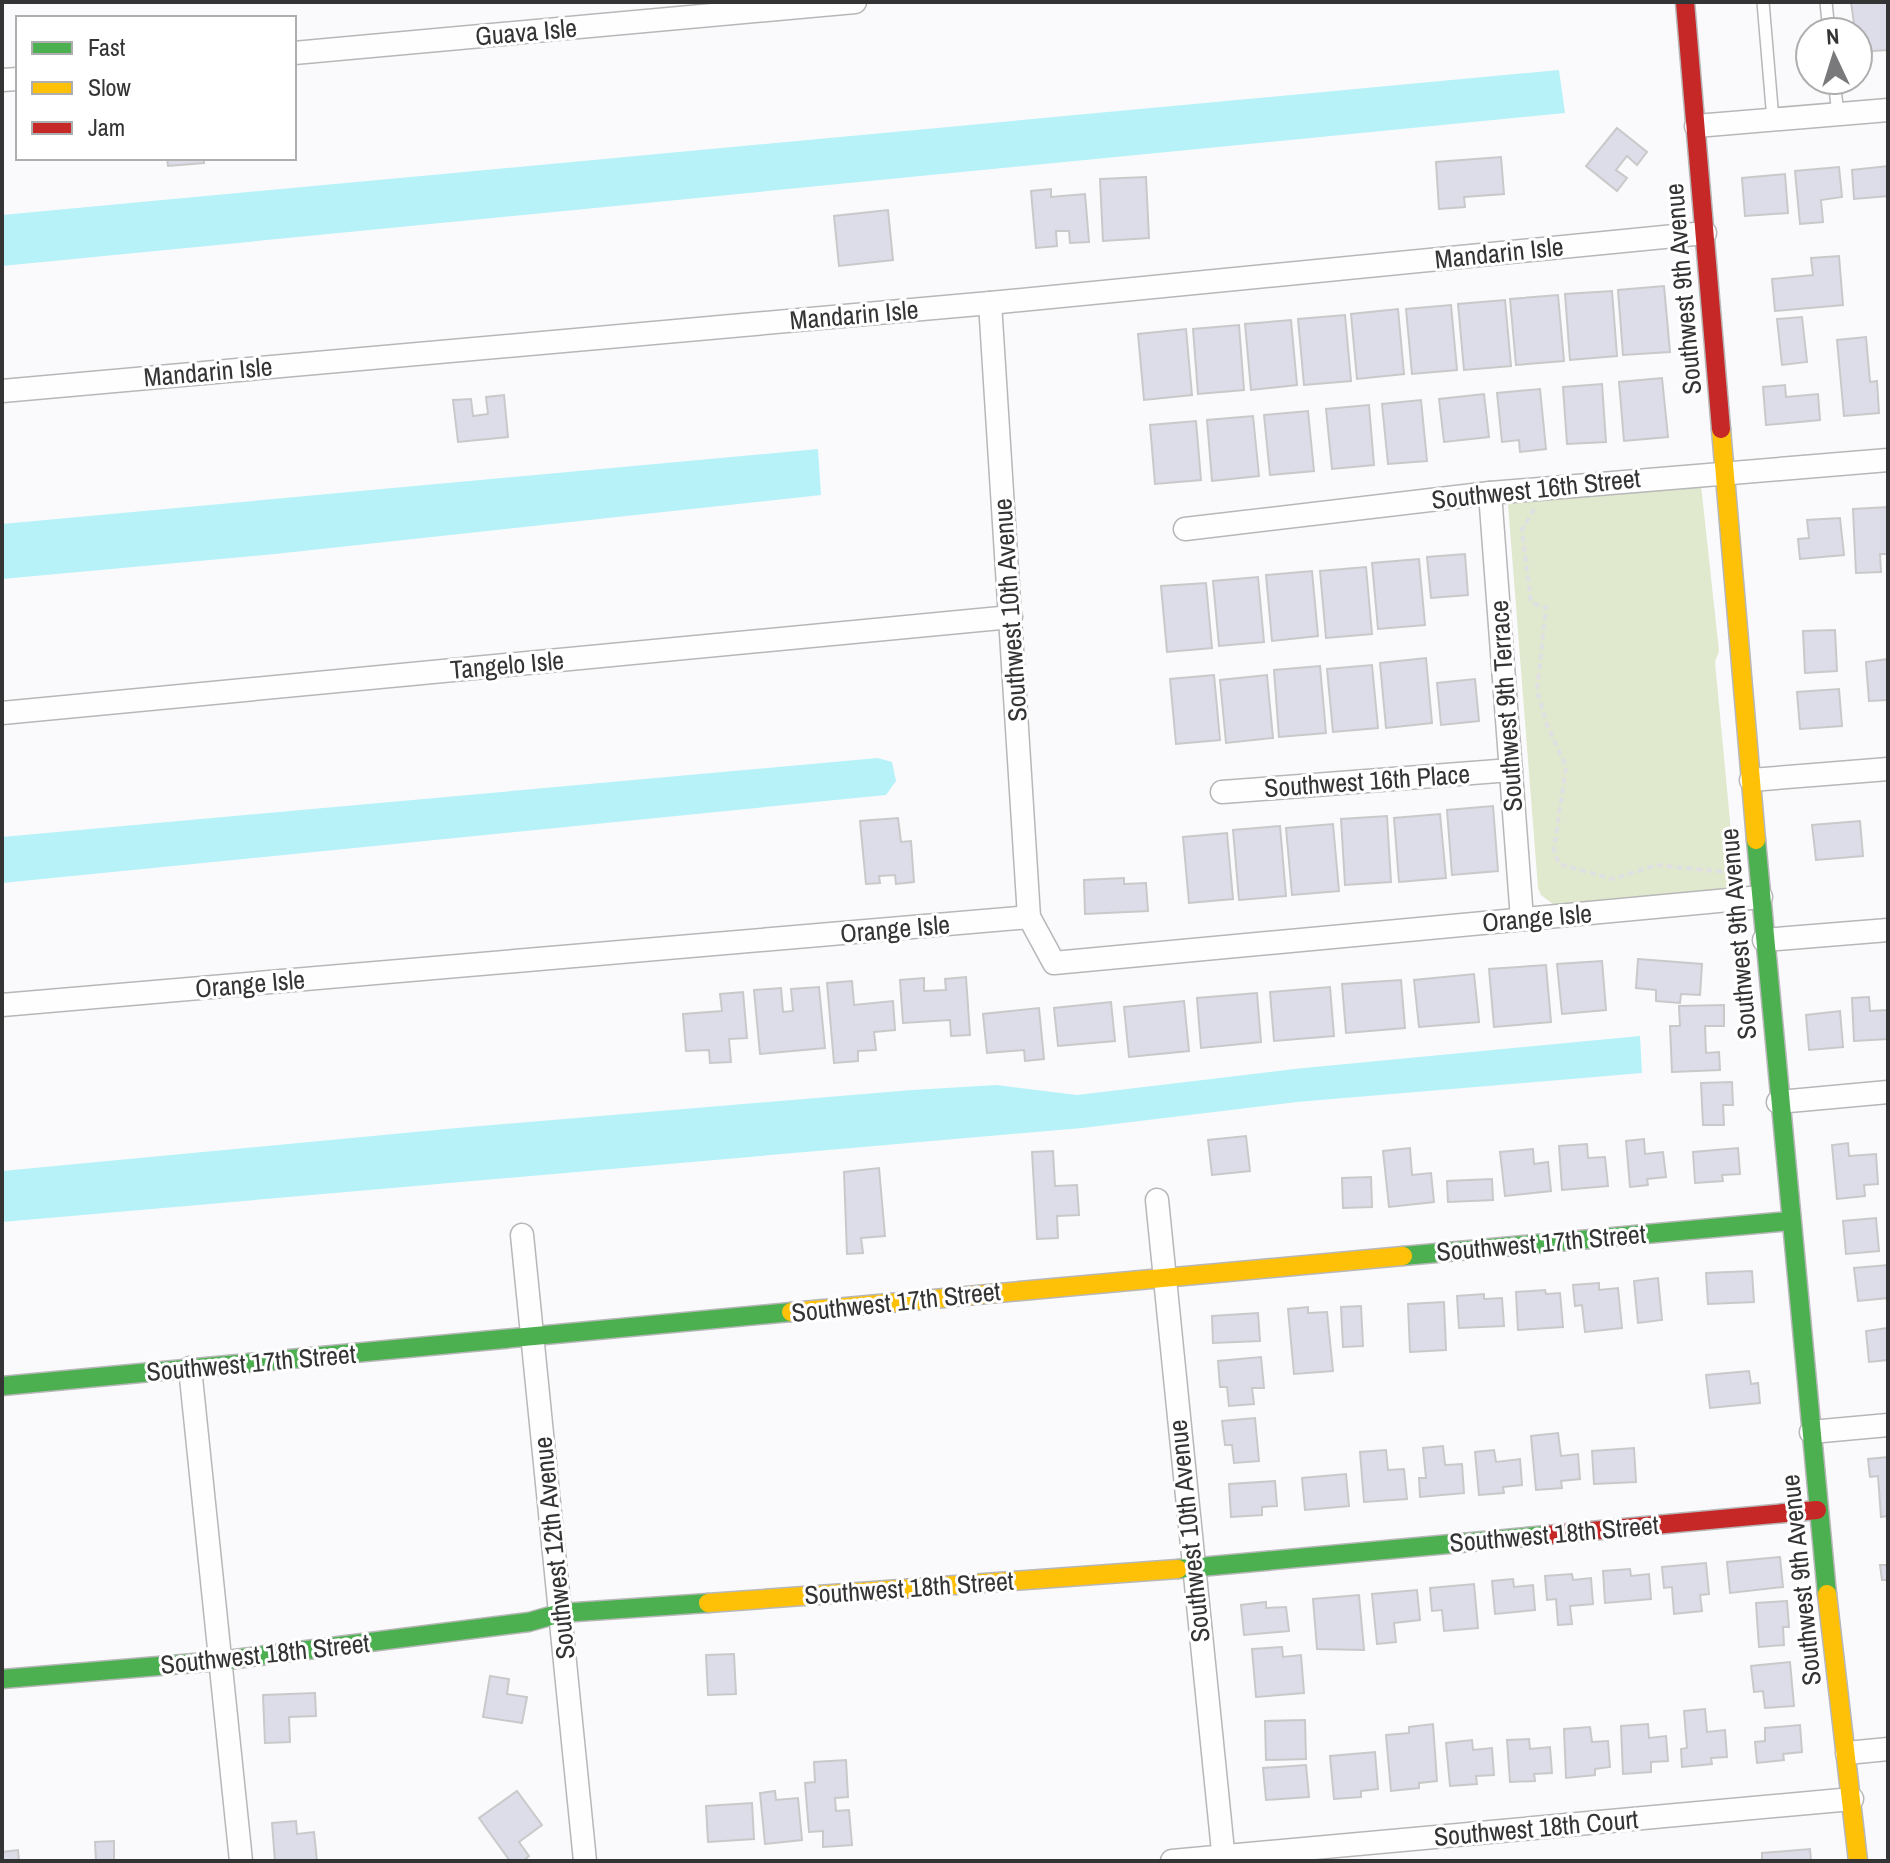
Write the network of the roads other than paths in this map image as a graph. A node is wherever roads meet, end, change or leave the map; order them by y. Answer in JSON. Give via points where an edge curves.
{"nodes":[{"id":1,"x":855,"y":2,"type":"edge"},
{"id":2,"x":1685,"y":2,"type":"edge"},
{"id":3,"x":1763,"y":2,"type":"edge"},
{"id":4,"x":296,"y":53,"type":"edge"},
{"id":5,"x":1836,"y":96,"type":"edge"},
{"id":6,"x":1888,"y":110,"type":"edge"},
{"id":7,"x":1838,"y":114,"type":"junction"},
{"id":8,"x":1773,"y":120,"type":"junction"},
{"id":9,"x":1696,"y":126,"type":"junction"},
{"id":10,"x":1705,"y":233,"type":"junction"},
{"id":11,"x":990,"y":303,"type":"junction"},
{"id":12,"x":2,"y":391,"type":"edge"},
{"id":13,"x":1888,"y":460,"type":"edge"},
{"id":14,"x":1725,"y":472,"type":"junction"},
{"id":15,"x":1490,"y":493,"type":"junction"},
{"id":16,"x":1185,"y":529,"type":"dead end"},
{"id":17,"x":1011,"y":617,"type":"junction"},
{"id":18,"x":2,"y":713,"type":"edge"},
{"id":19,"x":1888,"y":769,"type":"edge"},
{"id":20,"x":1511,"y":770,"type":"junction"},
{"id":21,"x":1751,"y":780,"type":"junction"},
{"id":22,"x":1222,"y":792,"type":"dead end"},
{"id":23,"x":1761,"y":897,"type":"junction"},
{"id":24,"x":1029,"y":917,"type":"junction"},
{"id":25,"x":1522,"y":919,"type":"junction"},
{"id":26,"x":1888,"y":930,"type":"edge"},
{"id":27,"x":1764,"y":940,"type":"junction"},
{"id":28,"x":2,"y":1005,"type":"edge"},
{"id":29,"x":1888,"y":1092,"type":"edge"},
{"id":30,"x":1778,"y":1102,"type":"junction"},
{"id":31,"x":1157,"y":1200,"type":"dead end"},
{"id":32,"x":1790,"y":1221,"type":"junction"},
{"id":33,"x":522,"y":1235,"type":"dead end"},
{"id":34,"x":1163,"y":1276,"type":"junction"},
{"id":35,"x":533,"y":1338,"type":"junction"},
{"id":36,"x":190,"y":1368,"type":"junction"},
{"id":37,"x":2,"y":1386,"type":"edge"},
{"id":38,"x":1888,"y":1425,"type":"edge"},
{"id":39,"x":1811,"y":1432,"type":"junction"},
{"id":40,"x":1817,"y":1510,"type":"junction"},
{"id":41,"x":1193,"y":1568,"type":"junction"},
{"id":42,"x":561,"y":1613,"type":"junction"},
{"id":43,"x":219,"y":1661,"type":"junction"},
{"id":44,"x":2,"y":1679,"type":"edge"},
{"id":45,"x":1888,"y":1749,"type":"edge"},
{"id":46,"x":1847,"y":1753,"type":"junction"},
{"id":47,"x":1852,"y":1799,"type":"junction"},
{"id":48,"x":1224,"y":1859,"type":"edge"},
{"id":49,"x":241,"y":1861,"type":"edge"},
{"id":50,"x":585,"y":1861,"type":"edge"},
{"id":51,"x":1172,"y":1861,"type":"edge"},
{"id":52,"x":1858,"y":1861,"type":"edge"}],
"edges":[{"from":1,"to":4,"type":"street","name":"Guava Isle"},
{"from":2,"to":9,"type":"street","name":"Southwest 9th Avenue"},
{"from":3,"to":8,"type":"lane"},
{"from":5,"to":7,"type":"lane"},
{"from":6,"to":7,"type":"street"},
{"from":7,"to":8,"type":"street"},
{"from":8,"to":9,"type":"street"},
{"from":9,"to":10,"type":"street","name":"Southwest 9th Avenue"},
{"from":10,"to":11,"type":"street","name":"Mandarin Isle"},
{"from":10,"to":14,"type":"street","name":"Southwest 9th Avenue"},
{"from":11,"to":12,"type":"street","name":"Mandarin Isle"},
{"from":11,"to":17,"type":"street","name":"Southwest 10th Avenue"},
{"from":13,"to":14,"type":"street","name":"Southwest 16th Street"},
{"from":14,"to":15,"type":"street","name":"Southwest 16th Street"},
{"from":14,"to":21,"type":"street","name":"Southwest 9th Avenue"},
{"from":15,"to":16,"type":"street","name":"Southwest 16th Street"},
{"from":15,"to":20,"type":"street","name":"Southwest 9th Terrace"},
{"from":17,"to":18,"type":"street","name":"Tangelo Isle"},
{"from":17,"to":24,"type":"street","name":"Southwest 10th Avenue"},
{"from":19,"to":21,"type":"street"},
{"from":20,"to":22,"type":"street","name":"Southwest 16th Place"},
{"from":20,"to":25,"type":"street","name":"Southwest 9th Terrace"},
{"from":21,"to":23,"type":"street","name":"Southwest 9th Avenue"},
{"from":23,"to":25,"type":"street","name":"Orange Isle"},
{"from":23,"to":27,"type":"street","name":"Southwest 9th Avenue"},
{"from":24,"to":25,"type":"street","name":"Orange Isle","via":[[1054,963]]},
{"from":24,"to":28,"type":"street","name":"Orange Isle"},
{"from":26,"to":27,"type":"street"},
{"from":27,"to":30,"type":"street","name":"Southwest 9th Avenue"},
{"from":29,"to":30,"type":"street"},
{"from":30,"to":32,"type":"street","name":"Southwest 9th Avenue"},
{"from":31,"to":34,"type":"street","name":"Southwest 10th Avenue"},
{"from":32,"to":34,"type":"street","name":"Southwest 17th Street"},
{"from":32,"to":39,"type":"street","name":"Southwest 9th Avenue"},
{"from":33,"to":35,"type":"street","name":"Southwest 12th Avenue"},
{"from":34,"to":35,"type":"street","name":"Southwest 17th Street"},
{"from":34,"to":41,"type":"street","name":"Southwest 10th Avenue"},
{"from":35,"to":36,"type":"street","name":"Southwest 17th Street"},
{"from":35,"to":42,"type":"street","name":"Southwest 12th Avenue"},
{"from":36,"to":37,"type":"street","name":"Southwest 17th Street"},
{"from":36,"to":43,"type":"street"},
{"from":38,"to":39,"type":"street"},
{"from":39,"to":40,"type":"street","name":"Southwest 9th Avenue"},
{"from":40,"to":41,"type":"street","name":"Southwest 18th Street"},
{"from":40,"to":46,"type":"street","name":"Southwest 9th Avenue"},
{"from":41,"to":42,"type":"street","name":"Southwest 18th Street"},
{"from":41,"to":48,"type":"street","name":"Southwest 10th Avenue"},
{"from":42,"to":43,"type":"street","name":"Southwest 18th Street","via":[[529,1622]]},
{"from":42,"to":50,"type":"street","name":"Southwest 12th Avenue"},
{"from":43,"to":44,"type":"street","name":"Southwest 18th Street"},
{"from":43,"to":49,"type":"street"},
{"from":45,"to":46,"type":"street"},
{"from":46,"to":47,"type":"street","name":"Southwest 9th Avenue"},
{"from":47,"to":48,"type":"street","name":"Southwest 18th Court"},
{"from":47,"to":52,"type":"street","name":"Southwest 9th Avenue"},
{"from":48,"to":51,"type":"street","name":"Southwest 18th Court"}]}
